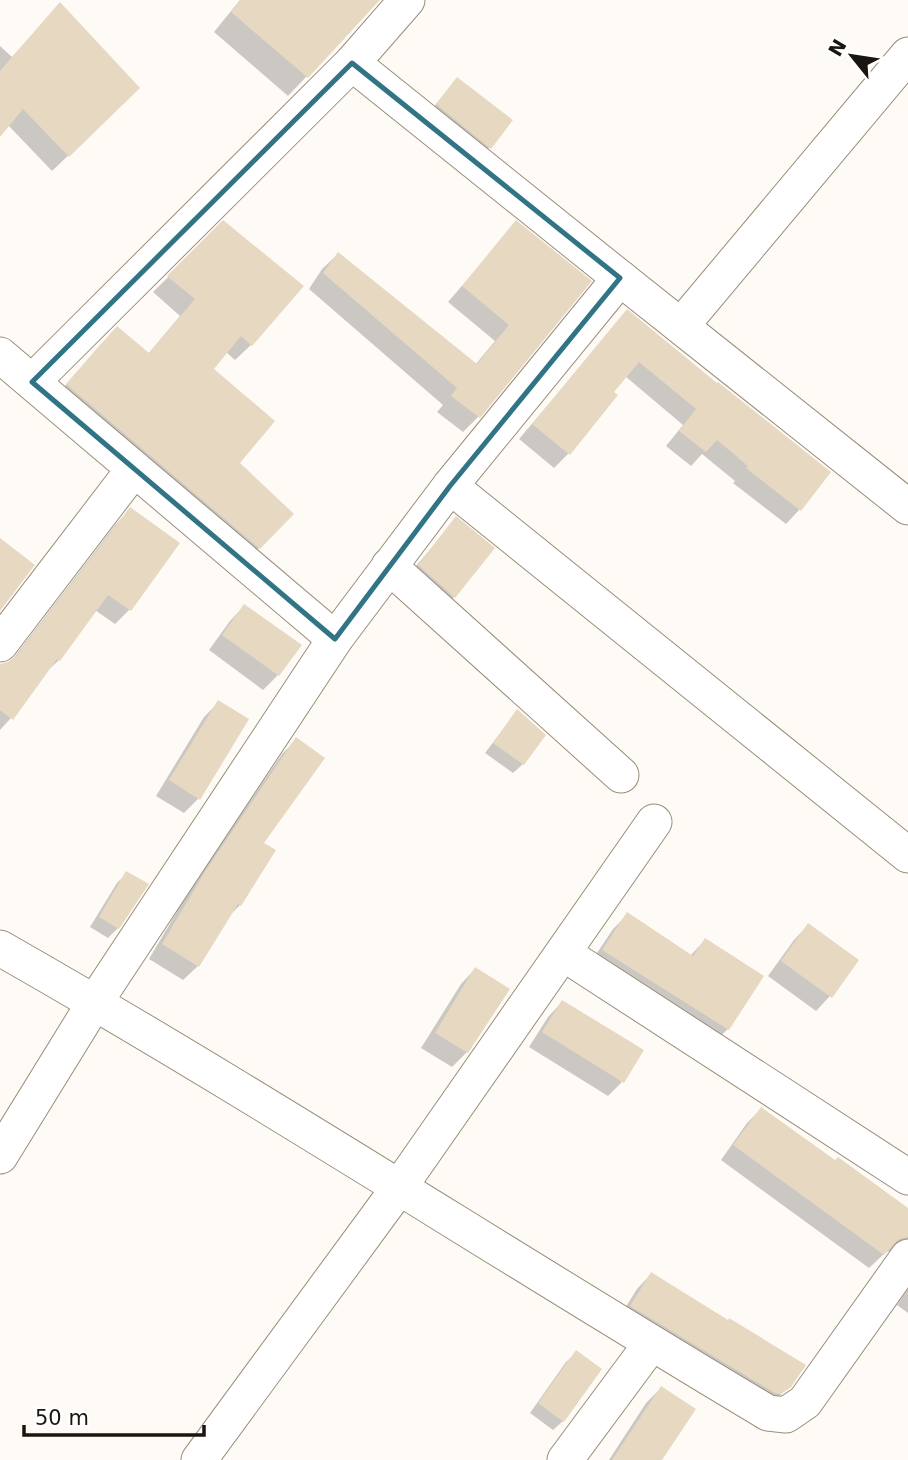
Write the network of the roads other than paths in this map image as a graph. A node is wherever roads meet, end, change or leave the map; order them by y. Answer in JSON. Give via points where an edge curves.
{"nodes":[{"id":1,"x":407,"y":0,"type":"edge"},
{"id":2,"x":908,"y":55,"type":"edge"},
{"id":3,"x":352,"y":63,"type":"junction"},
{"id":4,"x":620,"y":278,"type":"junction"},
{"id":5,"x":681,"y":326,"type":"junction"},
{"id":6,"x":0,"y":355,"type":"edge"},
{"id":7,"x":32,"y":382,"type":"junction"},
{"id":8,"x":134,"y":469,"type":"junction"},
{"id":9,"x":450,"y":486,"type":"junction"},
{"id":10,"x":908,"y":507,"type":"edge"},
{"id":11,"x":389,"y":566,"type":"junction"},
{"id":12,"x":335,"y":639,"type":"junction"},
{"id":13,"x":0,"y":644,"type":"edge"},
{"id":14,"x":621,"y":775,"type":"dead end"},
{"id":15,"x":654,"y":822,"type":"dead end"},
{"id":16,"x":908,"y":855,"type":"edge"},
{"id":17,"x":0,"y":948,"type":"edge"},
{"id":18,"x":563,"y":953,"type":"junction"},
{"id":19,"x":95,"y":1002,"type":"junction"},
{"id":20,"x":0,"y":1156,"type":"edge"},
{"id":21,"x":908,"y":1177,"type":"edge"},
{"id":22,"x":398,"y":1189,"type":"junction"},
{"id":23,"x":908,"y":1256,"type":"edge"},
{"id":24,"x":652,"y":1344,"type":"junction"},
{"id":25,"x":199,"y":1460,"type":"edge"},
{"id":26,"x":565,"y":1460,"type":"edge"}],
"edges":[{"from":1,"to":3,"type":"street"},
{"from":2,"to":5,"type":"street"},
{"from":3,"to":4,"type":"street"},
{"from":3,"to":7,"type":"street"},
{"from":4,"to":5,"type":"street"},
{"from":4,"to":9,"type":"street"},
{"from":5,"to":10,"type":"street"},
{"from":6,"to":7,"type":"street"},
{"from":7,"to":8,"type":"street"},
{"from":8,"to":12,"type":"street"},
{"from":8,"to":13,"type":"street"},
{"from":9,"to":11,"type":"street"},
{"from":9,"to":16,"type":"street"},
{"from":11,"to":12,"type":"street"},
{"from":11,"to":14,"type":"street"},
{"from":12,"to":19,"type":"street"},
{"from":15,"to":18,"type":"street"},
{"from":17,"to":19,"type":"street"},
{"from":18,"to":21,"type":"street"},
{"from":18,"to":22,"type":"street"},
{"from":19,"to":20,"type":"street"},
{"from":19,"to":22,"type":"street"},
{"from":22,"to":24,"type":"street"},
{"from":22,"to":25,"type":"street"},
{"from":23,"to":24,"type":"street","via":[[805,1402],[786,1415],[768,1413]]},
{"from":24,"to":26,"type":"street"}]}
